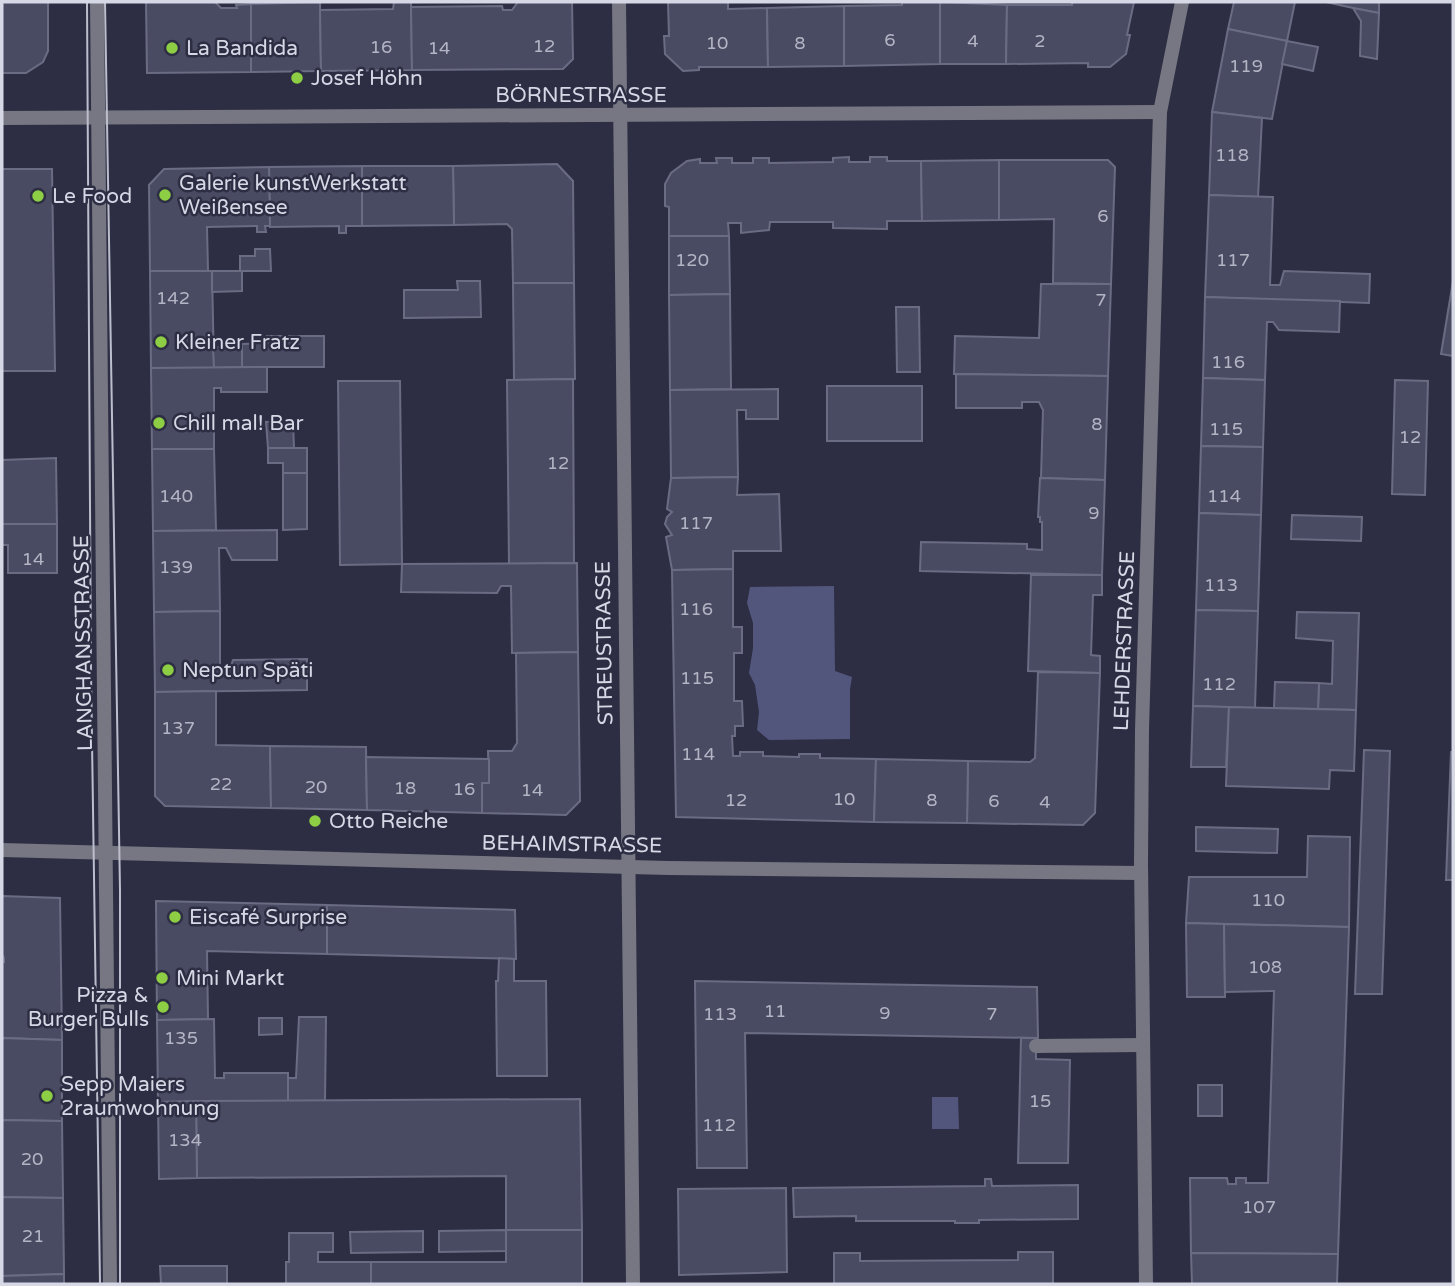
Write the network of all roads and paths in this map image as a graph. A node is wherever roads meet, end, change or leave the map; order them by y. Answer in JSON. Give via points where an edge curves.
{"nodes":[{"id":1,"x":97,"y":2,"type":"edge"},
{"id":2,"x":619,"y":2,"type":"edge"},
{"id":3,"x":1182,"y":2,"type":"edge"},
{"id":4,"x":1160,"y":112,"type":"junction"},
{"id":5,"x":619,"y":116,"type":"junction"},
{"id":6,"x":99,"y":117,"type":"junction"},
{"id":7,"x":2,"y":118,"type":"edge"},
{"id":8,"x":2,"y":850,"type":"edge"},
{"id":9,"x":106,"y":853,"type":"junction"},
{"id":10,"x":629,"y":867,"type":"junction"},
{"id":11,"x":1141,"y":873,"type":"junction"},
{"id":12,"x":1143,"y":1045,"type":"junction"},
{"id":13,"x":1036,"y":1046,"type":"dead end"},
{"id":14,"x":110,"y":1284,"type":"edge"},
{"id":15,"x":633,"y":1284,"type":"edge"},
{"id":16,"x":1146,"y":1284,"type":"edge"}],
"edges":[{"from":1,"to":6,"type":"street","name":"LANGHANSSTRASSE"},
{"from":2,"to":5,"type":"street","name":"STREUSTRASSE"},
{"from":3,"to":4,"type":"street","name":"LEHDERSTRASSE"},
{"from":4,"to":5,"type":"street","name":"BÖRNESTRASSE"},
{"from":4,"to":11,"type":"street","name":"LEHDERSTRASSE"},
{"from":5,"to":6,"type":"street","name":"BÖRNESTRASSE"},
{"from":5,"to":10,"type":"street","name":"STREUSTRASSE"},
{"from":6,"to":7,"type":"street","name":"BÖRNESTRASSE"},
{"from":6,"to":9,"type":"street","name":"LANGHANSSTRASSE"},
{"from":8,"to":9,"type":"street","name":"BEHAIMSTRASSE"},
{"from":9,"to":10,"type":"street","name":"BEHAIMSTRASSE"},
{"from":9,"to":14,"type":"street","name":"LANGHANSSTRASSE"},
{"from":10,"to":11,"type":"street","name":"BEHAIMSTRASSE"},
{"from":10,"to":15,"type":"street","name":"STREUSTRASSE"},
{"from":11,"to":12,"type":"street","name":"LEHDERSTRASSE"},
{"from":12,"to":13,"type":"street"},
{"from":12,"to":16,"type":"street","name":"LEHDERSTRASSE"}]}
